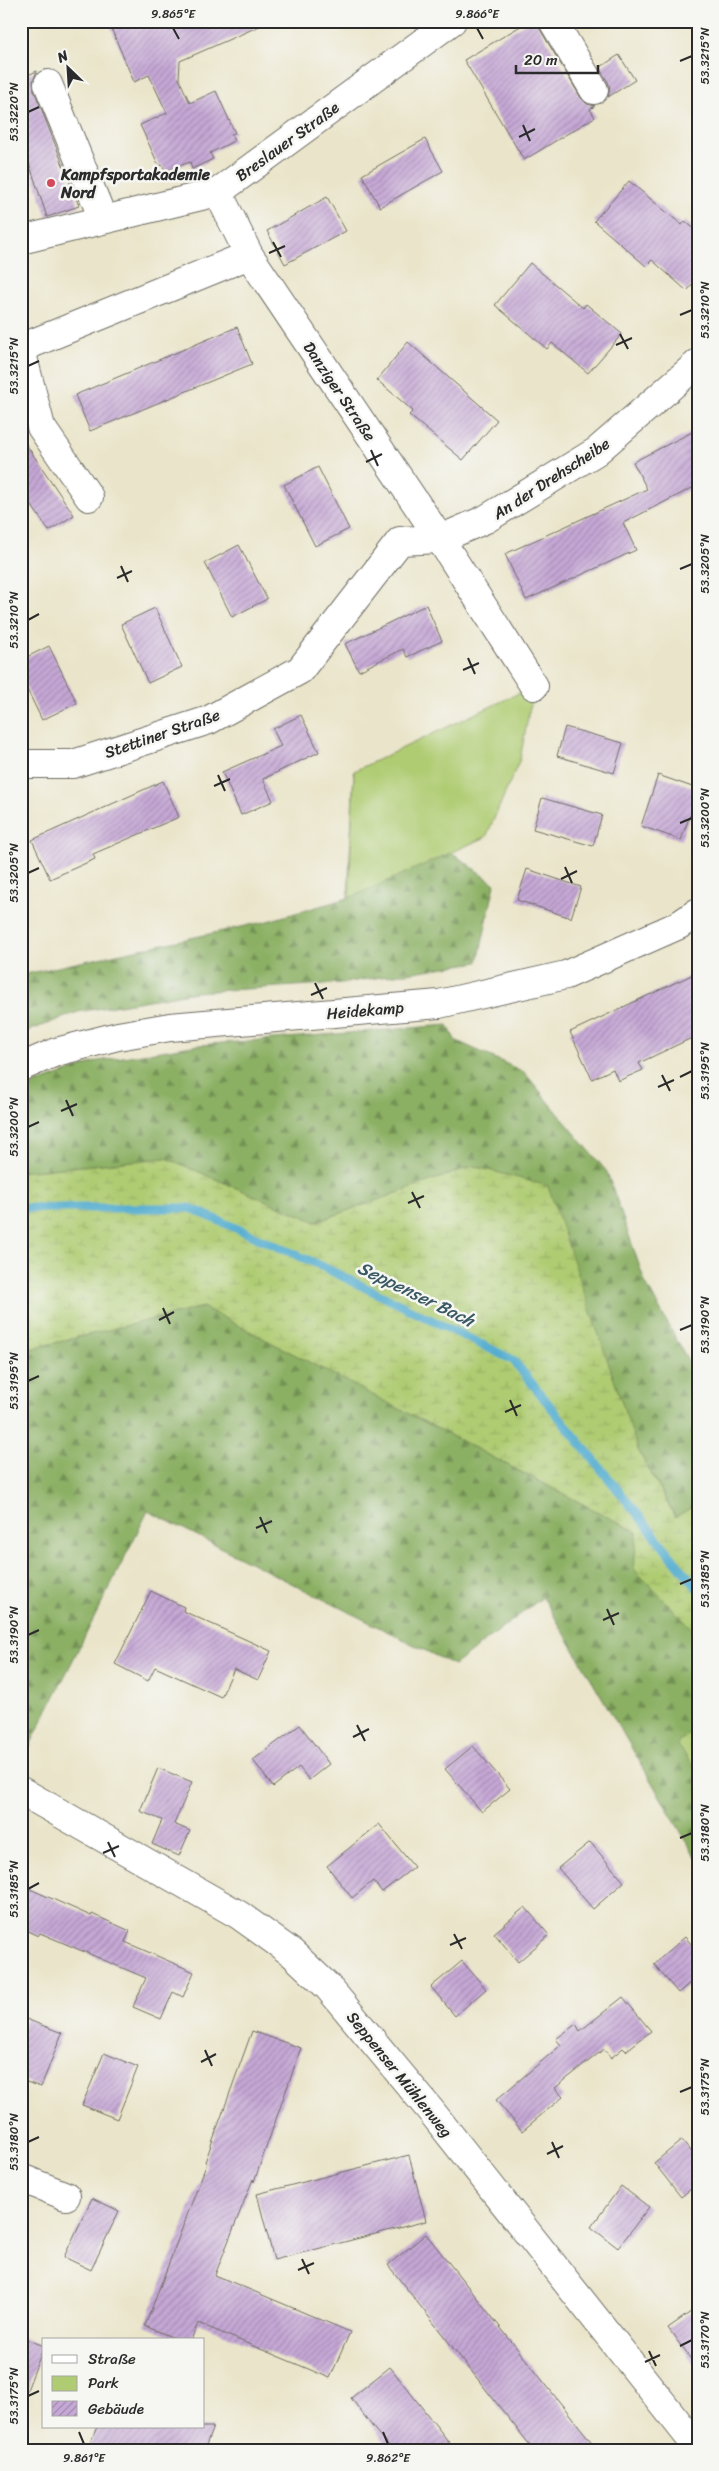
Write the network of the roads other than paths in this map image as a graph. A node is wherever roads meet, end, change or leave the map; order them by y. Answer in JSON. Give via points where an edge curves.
{"nodes":[{"id":1,"x":452,"y":21,"type":"edge"},
{"id":2,"x":553,"y":21,"type":"edge"},
{"id":3,"x":48,"y":84,"type":"dead end"},
{"id":4,"x":594,"y":90,"type":"dead end"},
{"id":5,"x":218,"y":192,"type":"junction"},
{"id":6,"x":103,"y":219,"type":"junction"},
{"id":7,"x":21,"y":240,"type":"edge"},
{"id":8,"x":249,"y":255,"type":"junction"},
{"id":9,"x":21,"y":349,"type":"edge"},
{"id":10,"x":698,"y":363,"type":"edge"},
{"id":11,"x":89,"y":497,"type":"dead end"},
{"id":12,"x":440,"y":540,"type":"junction"},
{"id":13,"x":534,"y":686,"type":"dead end"},
{"id":14,"x":21,"y":764,"type":"edge"},
{"id":15,"x":698,"y":912,"type":"edge"},
{"id":16,"x":21,"y":1067,"type":"edge"},
{"id":17,"x":21,"y":1791,"type":"edge"},
{"id":18,"x":21,"y":2178,"type":"edge"},
{"id":19,"x":66,"y":2196,"type":"dead end"},
{"id":20,"x":698,"y":2448,"type":"edge"}],
"edges":[{"from":1,"to":5,"type":"street","name":"Breslauer Straße"},
{"from":2,"to":4,"type":"street"},
{"from":3,"to":6,"type":"street"},
{"from":5,"to":6,"type":"street","name":"Breslauer Straße"},
{"from":5,"to":8,"type":"street","name":"Danziger Straße"},
{"from":6,"to":7,"type":"street","name":"Breslauer Straße"},
{"from":8,"to":9,"type":"street"},
{"from":8,"to":12,"type":"street","name":"Danziger Straße"},
{"from":9,"to":11,"type":"street","via":[[41,427]]},
{"from":10,"to":12,"type":"street","name":"An der Drehscheibe","via":[[597,452],[486,519]]},
{"from":12,"to":13,"type":"street","name":"Danziger Straße"},
{"from":12,"to":14,"type":"street","name":"Stettiner Straße","via":[[400,541],[300,670],[209,720],[73,764]]},
{"from":15,"to":16,"type":"street","name":"Heidekamp","via":[[679,925],[557,977],[439,1004],[170,1027],[56,1052]]},
{"from":17,"to":20,"type":"street","name":"Seppenser Mühlenweg","via":[[240,1915],[292,1953],[328,1987],[431,2111]]},
{"from":18,"to":19,"type":"street"}]}
